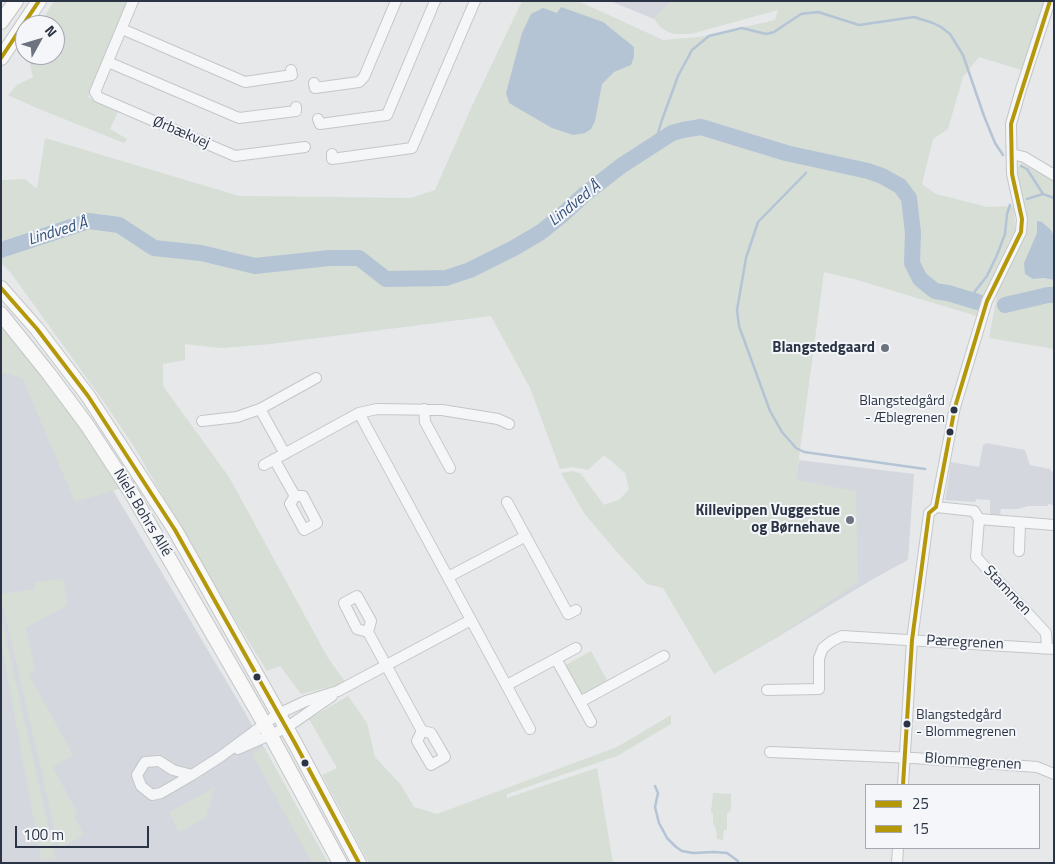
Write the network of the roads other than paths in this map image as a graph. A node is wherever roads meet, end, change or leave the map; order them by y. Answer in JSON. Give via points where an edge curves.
{"nodes":[{"id":1,"x":16,"y":1,"type":"edge"},
{"id":2,"x":39,"y":1,"type":"edge"},
{"id":3,"x":133,"y":1,"type":"edge"},
{"id":4,"x":396,"y":1,"type":"edge"},
{"id":5,"x":435,"y":1,"type":"edge"},
{"id":6,"x":475,"y":1,"type":"edge"},
{"id":7,"x":1050,"y":1,"type":"edge"},
{"id":8,"x":1,"y":22,"type":"edge"},
{"id":9,"x":122,"y":29,"type":"junction"},
{"id":10,"x":1,"y":58,"type":"edge"},
{"id":11,"x":108,"y":62,"type":"junction"},
{"id":12,"x":291,"y":70,"type":"dead end"},
{"id":13,"x":314,"y":83,"type":"dead end"},
{"id":14,"x":296,"y":106,"type":"dead end"},
{"id":15,"x":318,"y":118,"type":"dead end"},
{"id":16,"x":305,"y":147,"type":"dead end"},
{"id":17,"x":332,"y":154,"type":"dead end"},
{"id":18,"x":1012,"y":154,"type":"junction"},
{"id":19,"x":1054,"y":175,"type":"edge"},
{"id":20,"x":1,"y":288,"type":"edge"},
{"id":21,"x":1,"y":314,"type":"edge"},
{"id":22,"x":316,"y":378,"type":"dead end"},
{"id":23,"x":260,"y":409,"type":"junction"},
{"id":24,"x":424,"y":409,"type":"junction"},
{"id":25,"x":359,"y":413,"type":"junction"},
{"id":26,"x":202,"y":421,"type":"dead end"},
{"id":27,"x":509,"y":424,"type":"dead end"},
{"id":28,"x":285,"y":454,"type":"junction"},
{"id":29,"x":274,"y":459,"type":"junction"},
{"id":30,"x":264,"y":465,"type":"dead end"},
{"id":31,"x":450,"y":468,"type":"dead end"},
{"id":32,"x":295,"y":496,"type":"dead end"},
{"id":33,"x":507,"y":502,"type":"dead end"},
{"id":34,"x":936,"y":508,"type":"junction"},
{"id":35,"x":979,"y":519,"type":"junction"},
{"id":36,"x":1020,"y":523,"type":"junction"},
{"id":37,"x":1054,"y":525,"type":"edge"},
{"id":38,"x":526,"y":536,"type":"junction"},
{"id":39,"x":1018,"y":552,"type":"dead end"},
{"id":40,"x":448,"y":577,"type":"junction"},
{"id":41,"x":576,"y":610,"type":"dead end"},
{"id":42,"x":471,"y":620,"type":"junction"},
{"id":43,"x":368,"y":632,"type":"dead end"},
{"id":44,"x":912,"y":640,"type":"junction"},
{"id":45,"x":576,"y":648,"type":"dead end"},
{"id":46,"x":1050,"y":648,"type":"edge"},
{"id":47,"x":664,"y":656,"type":"dead end"},
{"id":48,"x":556,"y":659,"type":"junction"},
{"id":49,"x":386,"y":666,"type":"junction"},
{"id":50,"x":507,"y":686,"type":"junction"},
{"id":51,"x":338,"y":690,"type":"junction"},
{"id":52,"x":767,"y":690,"type":"dead end"},
{"id":53,"x":580,"y":702,"type":"junction"},
{"id":54,"x":591,"y":722,"type":"dead end"},
{"id":55,"x":274,"y":725,"type":"junction"},
{"id":56,"x":530,"y":729,"type":"dead end"},
{"id":57,"x":422,"y":731,"type":"dead end"},
{"id":58,"x":770,"y":752,"type":"dead end"},
{"id":59,"x":905,"y":758,"type":"junction"},
{"id":60,"x":1054,"y":774,"type":"edge"},
{"id":61,"x":192,"y":775,"type":"junction"},
{"id":62,"x":903,"y":784,"type":"edge"},
{"id":63,"x":898,"y":849,"type":"edge"},
{"id":64,"x":340,"y":863,"type":"edge"},
{"id":65,"x":359,"y":863,"type":"edge"},
{"id":66,"x":897,"y":863,"type":"edge"}],
"edges":[{"from":1,"to":8,"type":"street"},
{"from":2,"to":10,"type":"street"},
{"from":3,"to":9,"type":"street","name":"Ørbækvej"},
{"from":4,"to":13,"type":"street","via":[[364,77],[359,82],[315,88]]},
{"from":5,"to":15,"type":"street","via":[[387,115],[320,124]]},
{"from":6,"to":17,"type":"street","via":[[412,148],[332,159]]},
{"from":7,"to":18,"type":"street","via":[[1014,110]]},
{"from":9,"to":11,"type":"street","name":"Ørbækvej"},
{"from":9,"to":12,"type":"street","via":[[245,82],[292,75]]},
{"from":11,"to":14,"type":"street","via":[[239,118],[296,111]]},
{"from":11,"to":16,"type":"street","name":"Ørbækvej","via":[[95,92],[98,97],[122,108],[234,156]]},
{"from":18,"to":19,"type":"street","via":[[1024,157]]},
{"from":18,"to":34,"type":"street","via":[[1021,232],[988,301],[955,407]]},
{"from":20,"to":55,"type":"street","name":"Niels Bohrs Allé","via":[[82,389],[175,530]]},
{"from":21,"to":55,"type":"street","name":"Niels Bohrs Allé","via":[[87,425],[132,494],[214,636]]},
{"from":22,"to":23,"type":"street","via":[[298,383]]},
{"from":23,"to":26,"type":"street","via":[[237,417]]},
{"from":23,"to":28,"type":"street"},
{"from":24,"to":25,"type":"street","via":[[378,409]]},
{"from":24,"to":27,"type":"street","via":[[498,419]]},
{"from":24,"to":31,"type":"street","via":[[425,422]]},
{"from":25,"to":28,"type":"street"},
{"from":25,"to":40,"type":"street"},
{"from":28,"to":29,"type":"street"},
{"from":29,"to":30,"type":"street"},
{"from":29,"to":32,"type":"street"},
{"from":33,"to":38,"type":"street"},
{"from":34,"to":35,"type":"street","via":[[974,511]]},
{"from":34,"to":44,"type":"street","via":[[929,513]]},
{"from":35,"to":36,"type":"street"},
{"from":35,"to":46,"type":"street","name":"Stammen","via":[[976,557],[1046,633]]},
{"from":36,"to":37,"type":"street"},
{"from":36,"to":39,"type":"street"},
{"from":38,"to":40,"type":"street"},
{"from":38,"to":41,"type":"street","via":[[568,614]]},
{"from":40,"to":42,"type":"street"},
{"from":42,"to":49,"type":"street"},
{"from":42,"to":50,"type":"street"},
{"from":43,"to":49,"type":"street"},
{"from":44,"to":46,"type":"street","name":"Pæregrenen"},
{"from":44,"to":52,"type":"street","name":"Pæregrenen","via":[[842,636],[822,648],[819,689]]},
{"from":44,"to":59,"type":"street"},
{"from":45,"to":48,"type":"street"},
{"from":47,"to":53,"type":"street"},
{"from":48,"to":50,"type":"street"},
{"from":48,"to":53,"type":"street"},
{"from":49,"to":51,"type":"street"},
{"from":49,"to":57,"type":"street"},
{"from":50,"to":56,"type":"street"},
{"from":51,"to":55,"type":"street","via":[[316,708]]},
{"from":51,"to":55,"type":"street","via":[[306,701]]},
{"from":53,"to":54,"type":"street"},
{"from":55,"to":61,"type":"street"},
{"from":55,"to":64,"type":"street","name":"Niels Bohrs Allé"},
{"from":55,"to":65,"type":"street","name":"Niels Bohrs Allé","via":[[335,818]]},
{"from":58,"to":59,"type":"street","name":"Blommegrenen"},
{"from":59,"to":60,"type":"street","name":"Blommegrenen","via":[[1037,766]]},
{"from":59,"to":62,"type":"street"},
{"from":61,"to":61,"type":"street","via":[[152,795],[141,786],[137,775],[145,762],[159,761],[172,770]]},
{"from":63,"to":66,"type":"street"}]}
